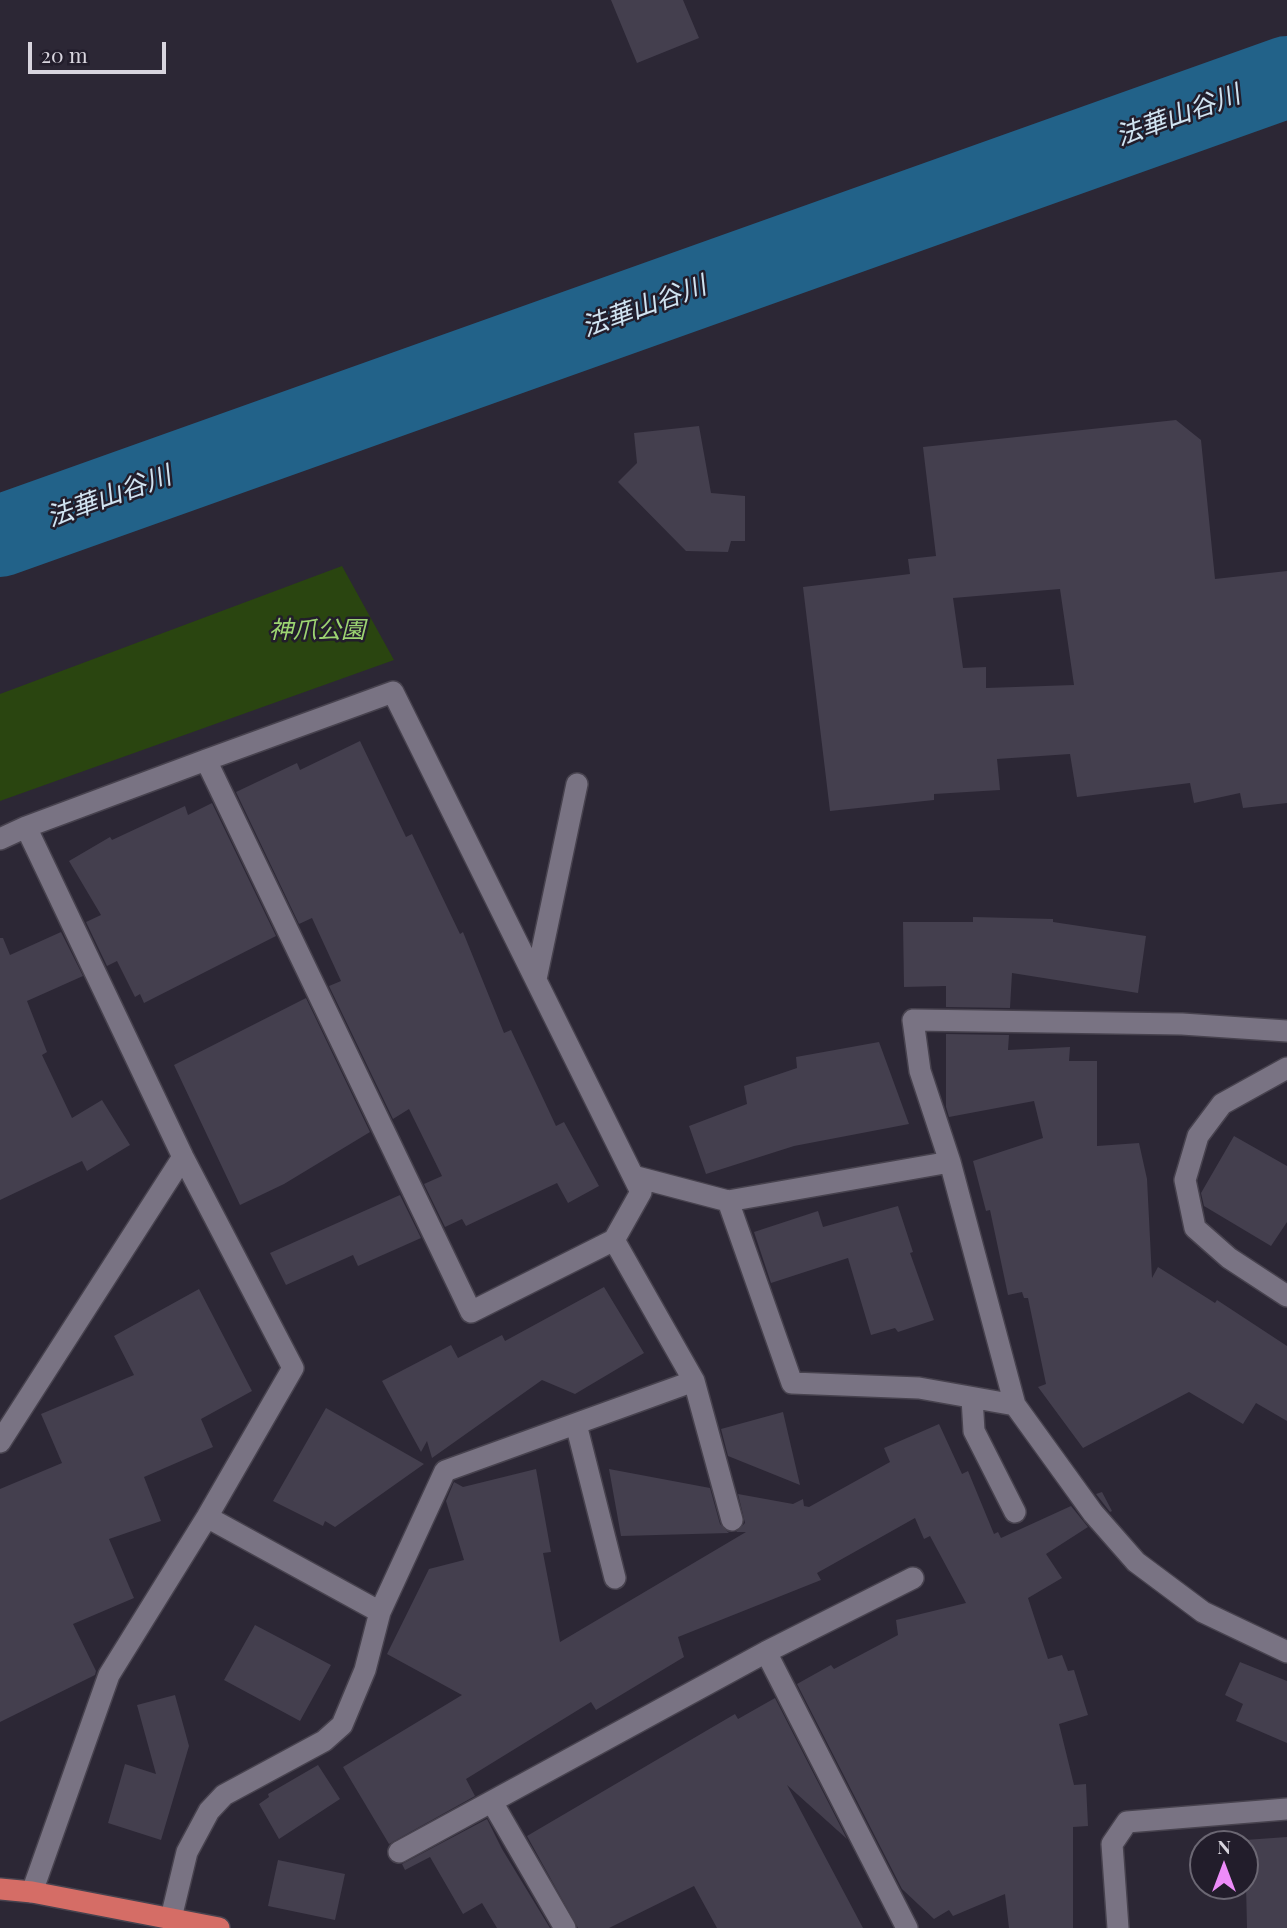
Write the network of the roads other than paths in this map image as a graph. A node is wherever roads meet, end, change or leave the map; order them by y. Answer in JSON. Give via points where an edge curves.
{"nodes":[{"id":1,"x":206,"y":760,"type":"junction"},
{"id":2,"x":576,"y":784,"type":"dead end"},
{"id":3,"x":26,"y":827,"type":"junction"},
{"id":4,"x":0,"y":839,"type":"edge"},
{"id":5,"x":536,"y":979,"type":"junction"},
{"id":6,"x":1287,"y":1031,"type":"edge"},
{"id":7,"x":1287,"y":1068,"type":"edge"},
{"id":8,"x":183,"y":1157,"type":"junction"},
{"id":9,"x":950,"y":1162,"type":"junction"},
{"id":10,"x":634,"y":1177,"type":"junction"},
{"id":11,"x":728,"y":1201,"type":"junction"},
{"id":12,"x":614,"y":1240,"type":"junction"},
{"id":13,"x":1287,"y":1296,"type":"edge"},
{"id":14,"x":694,"y":1381,"type":"junction"},
{"id":15,"x":972,"y":1398,"type":"junction"},
{"id":16,"x":1015,"y":1405,"type":"junction"},
{"id":17,"x":576,"y":1424,"type":"junction"},
{"id":18,"x":0,"y":1442,"type":"edge"},
{"id":19,"x":1015,"y":1512,"type":"dead end"},
{"id":20,"x":207,"y":1517,"type":"junction"},
{"id":21,"x":732,"y":1520,"type":"dead end"},
{"id":22,"x":614,"y":1578,"type":"dead end"},
{"id":23,"x":913,"y":1578,"type":"dead end"},
{"id":24,"x":380,"y":1612,"type":"junction"},
{"id":25,"x":1287,"y":1651,"type":"edge"},
{"id":26,"x":766,"y":1652,"type":"junction"},
{"id":27,"x":492,"y":1802,"type":"junction"},
{"id":28,"x":1287,"y":1809,"type":"edge"},
{"id":29,"x":398,"y":1852,"type":"dead end"},
{"id":30,"x":0,"y":1889,"type":"edge"},
{"id":31,"x":32,"y":1892,"type":"junction"},
{"id":32,"x":171,"y":1918,"type":"junction"},
{"id":33,"x":219,"y":1928,"type":"edge"},
{"id":34,"x":565,"y":1928,"type":"edge"},
{"id":35,"x":907,"y":1928,"type":"edge"},
{"id":36,"x":1118,"y":1928,"type":"edge"}],
"edges":[{"from":1,"to":3,"type":"street"},
{"from":1,"to":5,"type":"street","via":[[394,692]]},
{"from":1,"to":12,"type":"street","via":[[471,1312]]},
{"from":2,"to":5,"type":"street"},
{"from":3,"to":4,"type":"street"},
{"from":3,"to":8,"type":"street"},
{"from":5,"to":10,"type":"street"},
{"from":6,"to":9,"type":"street","via":[[1182,1024],[913,1020],[920,1071]]},
{"from":7,"to":13,"type":"street","via":[[1222,1104],[1198,1136],[1185,1180],[1195,1228],[1229,1258]]},
{"from":8,"to":18,"type":"street"},
{"from":8,"to":20,"type":"street","via":[[293,1368]]},
{"from":9,"to":11,"type":"street"},
{"from":9,"to":16,"type":"street"},
{"from":10,"to":11,"type":"street"},
{"from":10,"to":12,"type":"street","via":[[641,1192]]},
{"from":11,"to":15,"type":"street","via":[[792,1383],[919,1388]]},
{"from":12,"to":14,"type":"street"},
{"from":14,"to":17,"type":"street"},
{"from":14,"to":21,"type":"street"},
{"from":15,"to":16,"type":"street"},
{"from":15,"to":19,"type":"street","via":[[974,1431]]},
{"from":16,"to":25,"type":"street","via":[[1093,1513],[1136,1562],[1203,1612]]},
{"from":17,"to":22,"type":"street"},
{"from":17,"to":24,"type":"street","via":[[445,1471]]},
{"from":20,"to":24,"type":"street"},
{"from":20,"to":31,"type":"street","via":[[108,1675]]},
{"from":23,"to":26,"type":"street"},
{"from":24,"to":32,"type":"street","via":[[365,1670],[342,1725],[324,1741],[224,1795],[209,1811],[187,1852]]},
{"from":26,"to":27,"type":"street"},
{"from":26,"to":35,"type":"street"},
{"from":27,"to":29,"type":"street"},
{"from":27,"to":34,"type":"street"},
{"from":28,"to":36,"type":"street","via":[[1127,1822],[1112,1844]]},
{"from":30,"to":31,"type":"highway"},
{"from":31,"to":32,"type":"highway"},
{"from":32,"to":33,"type":"highway"}]}
